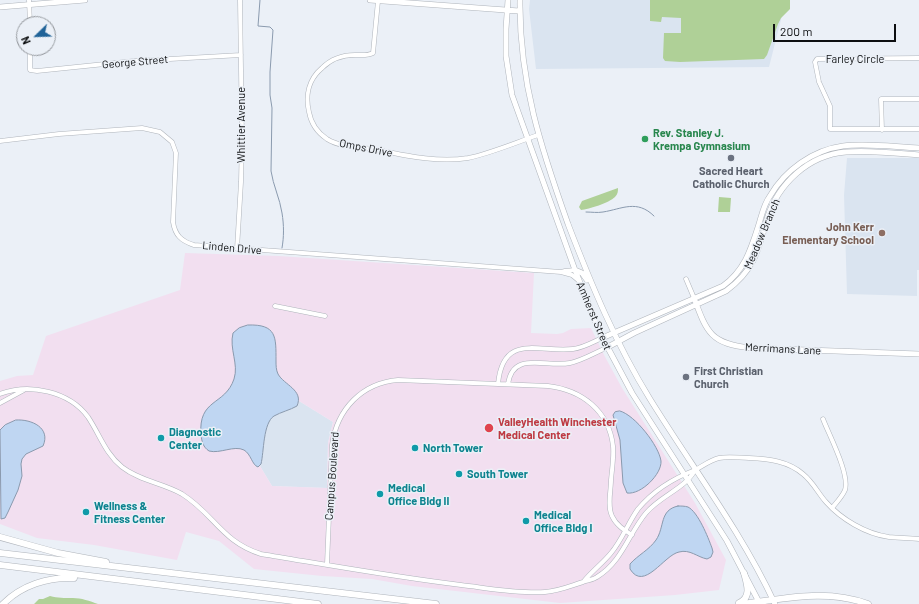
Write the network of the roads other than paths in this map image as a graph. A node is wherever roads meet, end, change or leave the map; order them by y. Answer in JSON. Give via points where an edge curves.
{"nodes":[{"id":1,"x":85,"y":0,"type":"edge"},
{"id":2,"x":240,"y":0,"type":"edge"},
{"id":3,"x":370,"y":0,"type":"edge"},
{"id":4,"x":508,"y":0,"type":"edge"},
{"id":5,"x":520,"y":0,"type":"edge"},
{"id":6,"x":378,"y":1,"type":"edge"},
{"id":7,"x":29,"y":2,"type":"edge"},
{"id":8,"x":0,"y":7,"type":"edge"},
{"id":9,"x":507,"y":10,"type":"junction"},
{"id":10,"x":520,"y":11,"type":"junction"},
{"id":11,"x":30,"y":16,"type":"edge"},
{"id":12,"x":241,"y":54,"type":"junction"},
{"id":13,"x":30,"y":56,"type":"edge"},
{"id":14,"x":919,"y":58,"type":"edge"},
{"id":15,"x":919,"y":99,"type":"edge"},
{"id":16,"x":919,"y":129,"type":"edge"},
{"id":17,"x":882,"y":130,"type":"junction"},
{"id":18,"x":538,"y":134,"type":"junction"},
{"id":19,"x":527,"y":138,"type":"junction"},
{"id":20,"x":0,"y":141,"type":"edge"},
{"id":21,"x":919,"y":148,"type":"edge"},
{"id":22,"x":919,"y":155,"type":"edge"},
{"id":23,"x":237,"y":249,"type":"junction"},
{"id":24,"x":570,"y":258,"type":"junction"},
{"id":25,"x":575,"y":270,"type":"junction"},
{"id":26,"x":586,"y":270,"type":"junction"},
{"id":27,"x":561,"y":272,"type":"junction"},
{"id":28,"x":686,"y":279,"type":"dead end"},
{"id":29,"x":578,"y":280,"type":"junction"},
{"id":30,"x":594,"y":289,"type":"junction"},
{"id":31,"x":694,"y":298,"type":"junction"},
{"id":32,"x":696,"y":305,"type":"junction"},
{"id":33,"x":275,"y":306,"type":"dead end"},
{"id":34,"x":325,"y":316,"type":"dead end"},
{"id":35,"x":613,"y":332,"type":"junction"},
{"id":36,"x":602,"y":338,"type":"junction"},
{"id":37,"x":618,"y":341,"type":"junction"},
{"id":38,"x":606,"y":348,"type":"junction"},
{"id":39,"x":919,"y":354,"type":"edge"},
{"id":40,"x":498,"y":384,"type":"junction"},
{"id":41,"x":508,"y":384,"type":"junction"},
{"id":42,"x":25,"y":390,"type":"junction"},
{"id":43,"x":0,"y":394,"type":"edge"},
{"id":44,"x":0,"y":403,"type":"edge"},
{"id":45,"x":823,"y":418,"type":"dead end"},
{"id":46,"x":695,"y":470,"type":"junction"},
{"id":47,"x":684,"y":474,"type":"junction"},
{"id":48,"x":688,"y":480,"type":"junction"},
{"id":49,"x":832,"y":508,"type":"junction"},
{"id":50,"x":625,"y":531,"type":"junction"},
{"id":51,"x":632,"y":535,"type":"junction"},
{"id":52,"x":2,"y":537,"type":"edge"},
{"id":53,"x":919,"y":539,"type":"edge"},
{"id":54,"x":0,"y":553,"type":"edge"},
{"id":55,"x":327,"y":564,"type":"junction"},
{"id":56,"x":0,"y":565,"type":"edge"},
{"id":57,"x":149,"y":570,"type":"junction"},
{"id":58,"x":744,"y":573,"type":"junction"},
{"id":59,"x":120,"y":580,"type":"junction"},
{"id":60,"x":584,"y":581,"type":"junction"},
{"id":61,"x":774,"y":602,"type":"edge"},
{"id":62,"x":760,"y":603,"type":"edge"},
{"id":63,"x":3,"y":604,"type":"edge"},
{"id":64,"x":318,"y":604,"type":"edge"},
{"id":65,"x":436,"y":604,"type":"edge"},
{"id":66,"x":737,"y":604,"type":"edge"},
{"id":67,"x":741,"y":604,"type":"edge"},
{"id":68,"x":868,"y":604,"type":"edge"}],
"edges":[{"from":1,"to":7,"type":"main road"},
{"from":2,"to":12,"type":"street","name":"Whittier Avenue"},
{"from":3,"to":6,"type":"main road"},
{"from":4,"to":9,"type":"main road","name":"Amherst Street"},
{"from":5,"to":10,"type":"main road","name":"Amherst Street"},
{"from":6,"to":9,"type":"main road"},
{"from":6,"to":19,"type":"street","name":"Omps Drive","via":[[373,53],[333,60],[322,67],[310,82],[308,105],[317,130],[332,141],[397,155],[447,159],[477,156]]},
{"from":7,"to":8,"type":"main road"},
{"from":7,"to":11,"type":"street"},
{"from":9,"to":10,"type":"main road"},
{"from":9,"to":19,"type":"main road","name":"Amherst Street","via":[[507,69],[512,95]]},
{"from":10,"to":18,"type":"main road","name":"Amherst Street","via":[[528,95]]},
{"from":12,"to":13,"type":"street","name":"George Street","via":[[44,70],[30,70]]},
{"from":12,"to":23,"type":"street","name":"Whittier Avenue","via":[[242,138]]},
{"from":14,"to":17,"type":"street","name":"Farley Circle","via":[[818,59],[816,62],[819,82],[830,106],[830,129]]},
{"from":15,"to":17,"type":"street","via":[[881,99]]},
{"from":16,"to":17,"type":"street"},
{"from":18,"to":19,"type":"street","name":"Omps Drive"},
{"from":18,"to":26,"type":"main road","name":"Amherst Street"},
{"from":19,"to":24,"type":"main road","name":"Amherst Street"},
{"from":20,"to":23,"type":"street","name":"Linden Drive","via":[[142,128],[160,132],[172,142],[176,154],[173,222],[177,236],[194,245]]},
{"from":21,"to":31,"type":"main road","name":"Meadow Branch","via":[[844,146],[818,152],[802,162],[782,179],[770,196],[747,260],[740,270],[723,286]]},
{"from":22,"to":32,"type":"main road","name":"Meadow Branch","via":[[845,152],[816,160],[804,168],[791,178],[777,197],[770,210],[759,247],[745,275],[726,291]]},
{"from":23,"to":27,"type":"street","name":"Linden Drive"},
{"from":24,"to":25,"type":"main road","name":"Amherst Street"},
{"from":24,"to":26,"type":"main road","via":[[577,266]]},
{"from":25,"to":27,"type":"street","name":"Linden Drive"},
{"from":25,"to":29,"type":"main road","name":"Amherst Street"},
{"from":25,"to":30,"type":"main road","via":[[582,273]]},
{"from":26,"to":30,"type":"main road","name":"Amherst Street"},
{"from":27,"to":29,"type":"street","name":"Linden Drive"},
{"from":28,"to":31,"type":"street","name":"Merrimans Lane"},
{"from":29,"to":36,"type":"main road","name":"Amherst Street"},
{"from":30,"to":35,"type":"main road","name":"Amherst Street"},
{"from":31,"to":32,"type":"main road","name":"Merrimans Lane"},
{"from":31,"to":35,"type":"main road"},
{"from":32,"to":37,"type":"main road"},
{"from":32,"to":39,"type":"main road","name":"Merrimans Lane","via":[[708,332],[718,340],[731,345],[751,348]]},
{"from":33,"to":34,"type":"street"},
{"from":35,"to":36,"type":"main road"},
{"from":35,"to":37,"type":"main road","name":"Amherst Street"},
{"from":36,"to":38,"type":"main road","name":"Amherst Street"},
{"from":36,"to":40,"type":"street","via":[[572,349],[517,350],[502,364]]},
{"from":37,"to":38,"type":"main road"},
{"from":37,"to":46,"type":"main road","name":"Amherst Street","via":[[649,398]]},
{"from":38,"to":41,"type":"street","via":[[570,363],[522,364],[512,370]]},
{"from":38,"to":47,"type":"main road","name":"Amherst Street"},
{"from":40,"to":41,"type":"street","name":"Campus Boulevard"},
{"from":40,"to":55,"type":"street","name":"Campus Boulevard","via":[[393,380],[369,388],[350,402],[338,421],[333,439]]},
{"from":41,"to":50,"type":"street","name":"Campus Boulevard","via":[[563,389],[580,395],[596,408],[608,428],[613,446],[611,514],[616,524]]},
{"from":42,"to":43,"type":"street","via":[[11,390]]},
{"from":42,"to":44,"type":"street"},
{"from":42,"to":55,"type":"street","via":[[55,394],[76,405],[88,418],[107,451],[122,467],[140,478],[184,495],[241,546],[261,554]]},
{"from":45,"to":49,"type":"street","via":[[846,480],[844,492]]},
{"from":46,"to":47,"type":"street"},
{"from":46,"to":48,"type":"street"},
{"from":46,"to":49,"type":"street","via":[[711,460],[720,458],[777,461],[792,466],[804,475]]},
{"from":46,"to":61,"type":"main road","name":"Amherst Street","via":[[736,533]]},
{"from":47,"to":48,"type":"main road","name":"Amherst Street"},
{"from":47,"to":50,"type":"street","via":[[647,500]]},
{"from":48,"to":51,"type":"street","via":[[655,504]]},
{"from":48,"to":58,"type":"main road","name":"Amherst Street"},
{"from":49,"to":53,"type":"street","via":[[841,517],[872,532]]},
{"from":50,"to":51,"type":"street","name":"Campus Boulevard"},
{"from":50,"to":60,"type":"street","via":[[609,556]]},
{"from":51,"to":60,"type":"street","via":[[612,565],[599,576]]},
{"from":52,"to":57,"type":"highway","via":[[64,555]]},
{"from":54,"to":57,"type":"highway"},
{"from":55,"to":60,"type":"street","via":[[416,579],[528,592],[556,591]]},
{"from":56,"to":59,"type":"highway"},
{"from":57,"to":65,"type":"highway"},
{"from":58,"to":62,"type":"main road","name":"Amherst Street"},
{"from":58,"to":66,"type":"highway","via":[[748,593],[745,599]]},
{"from":59,"to":63,"type":"highway","via":[[55,578],[20,590]]},
{"from":59,"to":64,"type":"highway"},
{"from":61,"to":62,"type":"highway"},
{"from":61,"to":68,"type":"highway","via":[[805,596],[832,595]]},
{"from":62,"to":67,"type":"highway"}]}
